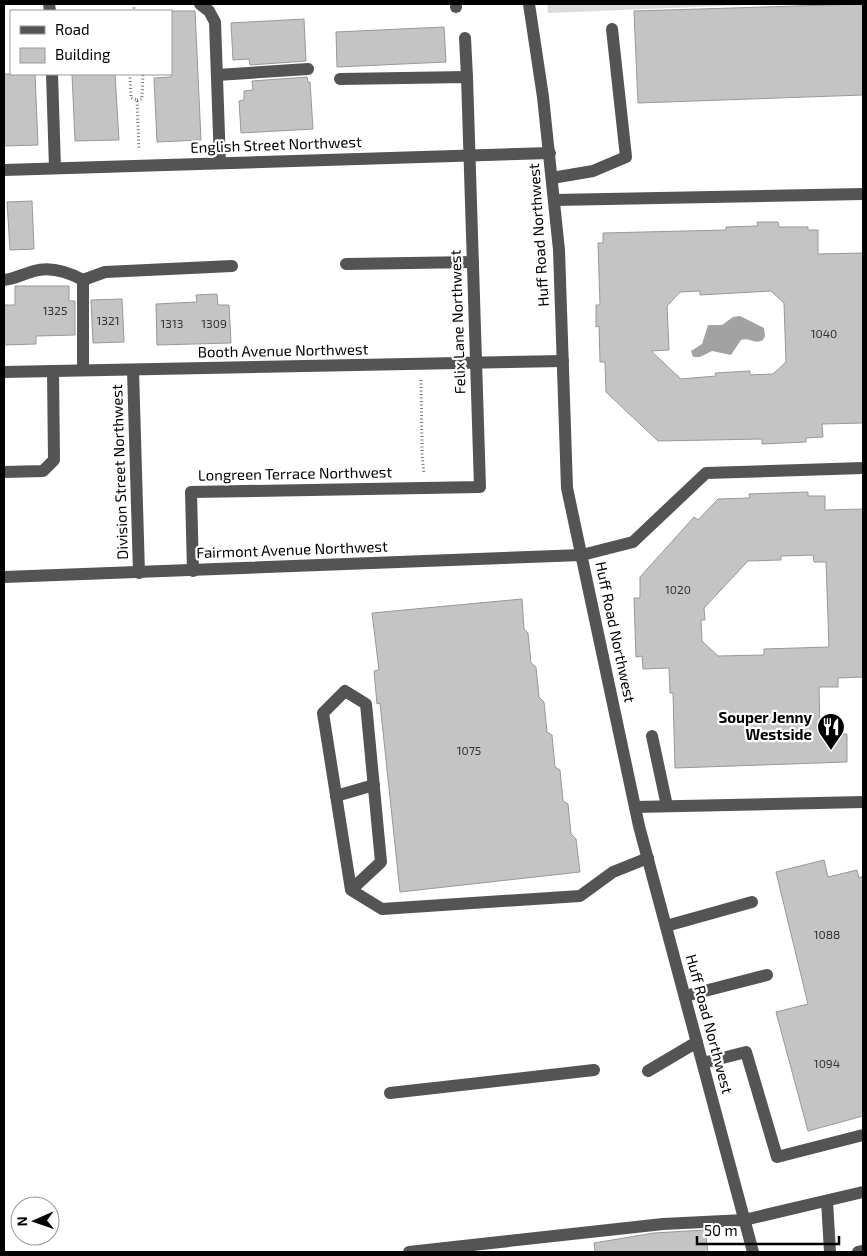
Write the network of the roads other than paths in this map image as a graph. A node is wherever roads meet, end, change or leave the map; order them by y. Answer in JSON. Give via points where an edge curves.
{"nodes":[{"id":1,"x":200,"y":4,"type":"edge"},
{"id":2,"x":529,"y":4,"type":"edge"},
{"id":3,"x":612,"y":29,"type":"dead end"},
{"id":4,"x":466,"y":38,"type":"dead end"},
{"id":5,"x":308,"y":69,"type":"dead end"},
{"id":6,"x":52,"y":75,"type":"edge"},
{"id":7,"x":217,"y":75,"type":"junction"},
{"id":8,"x":468,"y":77,"type":"junction"},
{"id":9,"x":340,"y":79,"type":"dead end"},
{"id":10,"x":550,"y":153,"type":"junction"},
{"id":11,"x":470,"y":156,"type":"junction"},
{"id":12,"x":220,"y":163,"type":"junction"},
{"id":13,"x":55,"y":168,"type":"junction"},
{"id":14,"x":4,"y":170,"type":"edge"},
{"id":15,"x":552,"y":178,"type":"junction"},
{"id":16,"x":863,"y":194,"type":"edge"},
{"id":17,"x":554,"y":200,"type":"junction"},
{"id":18,"x":473,"y":262,"type":"junction"},
{"id":19,"x":346,"y":264,"type":"dead end"},
{"id":20,"x":232,"y":266,"type":"dead end"},
{"id":21,"x":4,"y":280,"type":"edge"},
{"id":22,"x":83,"y":280,"type":"junction"},
{"id":23,"x":562,"y":361,"type":"junction"},
{"id":24,"x":475,"y":363,"type":"junction"},
{"id":25,"x":83,"y":370,"type":"junction"},
{"id":26,"x":133,"y":370,"type":"junction"},
{"id":27,"x":53,"y":371,"type":"junction"},
{"id":28,"x":4,"y":372,"type":"edge"},
{"id":29,"x":863,"y":468,"type":"edge"},
{"id":30,"x":4,"y":472,"type":"edge"},
{"id":31,"x":480,"y":487,"type":"joint"},
{"id":32,"x":582,"y":555,"type":"junction"},
{"id":33,"x":193,"y":571,"type":"junction"},
{"id":34,"x":140,"y":573,"type":"junction"},
{"id":35,"x":4,"y":577,"type":"edge"},
{"id":36,"x":652,"y":736,"type":"dead end"},
{"id":37,"x":374,"y":786,"type":"junction"},
{"id":38,"x":336,"y":796,"type":"junction"},
{"id":39,"x":863,"y":802,"type":"edge"},
{"id":40,"x":667,"y":806,"type":"junction"},
{"id":41,"x":635,"y":807,"type":"junction"},
{"id":42,"x":648,"y":858,"type":"junction"},
{"id":43,"x":351,"y":890,"type":"junction"},
{"id":44,"x":752,"y":902,"type":"dead end"},
{"id":45,"x":666,"y":926,"type":"junction"},
{"id":46,"x":767,"y":975,"type":"dead end"},
{"id":47,"x":685,"y":996,"type":"junction"},
{"id":48,"x":698,"y":1042,"type":"junction"},
{"id":49,"x":703,"y":1063,"type":"junction"},
{"id":50,"x":594,"y":1070,"type":"dead end"},
{"id":51,"x":648,"y":1071,"type":"dead end"},
{"id":52,"x":390,"y":1093,"type":"dead end"},
{"id":53,"x":863,"y":1135,"type":"edge"},
{"id":54,"x":863,"y":1192,"type":"edge"},
{"id":55,"x":827,"y":1201,"type":"junction"},
{"id":56,"x":744,"y":1220,"type":"junction"},
{"id":57,"x":863,"y":1251,"type":"edge"},
{"id":58,"x":409,"y":1252,"type":"edge"},
{"id":59,"x":754,"y":1252,"type":"edge"},
{"id":60,"x":830,"y":1252,"type":"edge"},
{"id":61,"x":858,"y":1252,"type":"edge"}],
"edges":[{"from":1,"to":7,"type":"street","via":[[210,12],[215,22]]},
{"from":2,"to":10,"type":"street","name":"Huff Road Northwest"},
{"from":3,"to":15,"type":"street","via":[[626,157],[593,171]]},
{"from":4,"to":8,"type":"street","name":"Felix Lane Northwest"},
{"from":5,"to":7,"type":"street"},
{"from":6,"to":13,"type":"street"},
{"from":7,"to":12,"type":"street"},
{"from":8,"to":9,"type":"street"},
{"from":8,"to":11,"type":"street","name":"Felix Lane Northwest"},
{"from":10,"to":11,"type":"street","name":"English Street Northwest"},
{"from":10,"to":15,"type":"street","name":"Huff Road Northwest"},
{"from":11,"to":12,"type":"street","name":"English Street Northwest"},
{"from":11,"to":18,"type":"street","name":"Felix Lane Northwest"},
{"from":12,"to":13,"type":"street","name":"English Street Northwest"},
{"from":13,"to":14,"type":"street","name":"English Street Northwest"},
{"from":15,"to":17,"type":"street","name":"Huff Road Northwest"},
{"from":16,"to":17,"type":"street"},
{"from":17,"to":23,"type":"street","name":"Huff Road Northwest","via":[[559,250]]},
{"from":18,"to":19,"type":"street"},
{"from":18,"to":24,"type":"street","name":"Felix Lane Northwest"},
{"from":20,"to":22,"type":"street","via":[[106,272]]},
{"from":21,"to":22,"type":"street","via":[[55,269]]},
{"from":22,"to":25,"type":"street"},
{"from":23,"to":24,"type":"street","name":"Booth Avenue Northwest"},
{"from":23,"to":32,"type":"street","name":"Huff Road Northwest","via":[[567,488]]},
{"from":24,"to":26,"type":"street","name":"Booth Avenue Northwest"},
{"from":24,"to":31,"type":"street","name":"Felix Lane Northwest"},
{"from":25,"to":26,"type":"street","name":"Booth Avenue Northwest"},
{"from":25,"to":27,"type":"street","name":"Booth Avenue Northwest"},
{"from":26,"to":34,"type":"street","name":"Division Street Northwest"},
{"from":27,"to":28,"type":"street","name":"Booth Avenue Northwest"},
{"from":27,"to":30,"type":"street","via":[[54,460],[42,471]]},
{"from":29,"to":32,"type":"street","name":"Fairmont Avenue Northwest","via":[[706,473],[633,542]]},
{"from":31,"to":33,"type":"street","name":"Longreen Terrace Northwest","via":[[191,492]]},
{"from":32,"to":33,"type":"street","name":"Fairmont Avenue Northwest"},
{"from":32,"to":41,"type":"street","name":"Huff Road Northwest"},
{"from":33,"to":34,"type":"street","name":"Fairmont Avenue Northwest"},
{"from":34,"to":35,"type":"street","name":"Fairmont Avenue Northwest"},
{"from":36,"to":40,"type":"street"},
{"from":37,"to":38,"type":"street"},
{"from":37,"to":38,"type":"street","via":[[366,704],[345,691],[323,713]]},
{"from":37,"to":43,"type":"street","via":[[382,862]]},
{"from":38,"to":43,"type":"street"},
{"from":39,"to":40,"type":"street"},
{"from":40,"to":41,"type":"street"},
{"from":41,"to":42,"type":"street","name":"Huff Road Northwest"},
{"from":42,"to":43,"type":"street","via":[[613,872],[580,896],[382,909]]},
{"from":42,"to":45,"type":"street","name":"Huff Road Northwest"},
{"from":44,"to":45,"type":"street"},
{"from":45,"to":47,"type":"street","name":"Huff Road Northwest"},
{"from":46,"to":47,"type":"street"},
{"from":47,"to":48,"type":"street","name":"Huff Road Northwest"},
{"from":48,"to":49,"type":"street","name":"Huff Road Northwest"},
{"from":48,"to":51,"type":"street"},
{"from":49,"to":53,"type":"street","via":[[746,1052],[777,1157]]},
{"from":49,"to":56,"type":"street","name":"Huff Road Northwest"},
{"from":50,"to":52,"type":"street"},
{"from":54,"to":55,"type":"street"},
{"from":55,"to":56,"type":"street"},
{"from":55,"to":60,"type":"street"},
{"from":56,"to":58,"type":"street","via":[[662,1224]]},
{"from":56,"to":59,"type":"street","name":"Huff Road Northwest"},
{"from":57,"to":61,"type":"street"}]}
